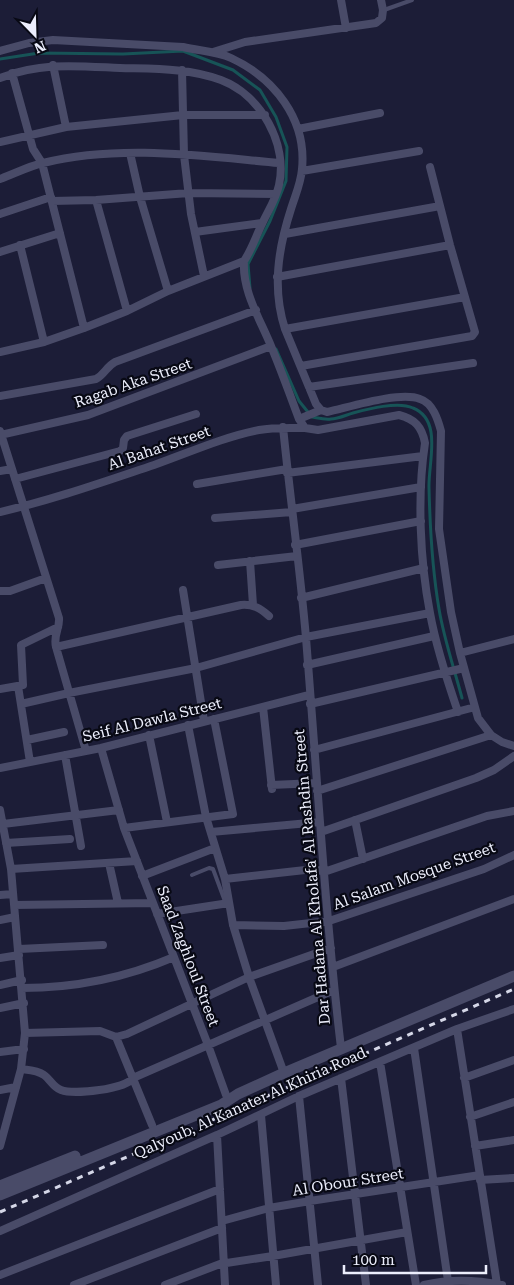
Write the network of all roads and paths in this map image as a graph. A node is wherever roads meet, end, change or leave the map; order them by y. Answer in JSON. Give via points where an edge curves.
{"nodes":[{"id":1,"x":341,"y":0,"type":"edge"},
{"id":2,"x":381,"y":0,"type":"edge"},
{"id":3,"x":412,"y":0,"type":"edge"},
{"id":4,"x":383,"y":10,"type":"junction"},
{"id":5,"x":346,"y":28,"type":"junction"},
{"id":6,"x":0,"y":51,"type":"edge"},
{"id":7,"x":213,"y":52,"type":"junction"},
{"id":8,"x":53,"y":65,"type":"junction"},
{"id":9,"x":182,"y":70,"type":"junction"},
{"id":10,"x":12,"y":73,"type":"junction"},
{"id":11,"x":0,"y":78,"type":"edge"},
{"id":12,"x":380,"y":113,"type":"dead end"},
{"id":13,"x":265,"y":114,"type":"junction"},
{"id":14,"x":183,"y":115,"type":"junction"},
{"id":15,"x":66,"y":127,"type":"junction"},
{"id":16,"x":298,"y":128,"type":"junction"},
{"id":17,"x":29,"y":135,"type":"junction"},
{"id":18,"x":0,"y":142,"type":"edge"},
{"id":19,"x":419,"y":151,"type":"dead end"},
{"id":20,"x":130,"y":153,"type":"junction"},
{"id":21,"x":184,"y":155,"type":"junction"},
{"id":22,"x":42,"y":163,"type":"junction"},
{"id":23,"x":279,"y":163,"type":"junction"},
{"id":24,"x":430,"y":168,"type":"dead end"},
{"id":25,"x":302,"y":171,"type":"junction"},
{"id":26,"x":0,"y":179,"type":"edge"},
{"id":27,"x":189,"y":193,"type":"junction"},
{"id":28,"x":276,"y":194,"type":"junction"},
{"id":29,"x":140,"y":197,"type":"junction"},
{"id":30,"x":51,"y":199,"type":"junction"},
{"id":31,"x":96,"y":200,"type":"junction"},
{"id":32,"x":440,"y":206,"type":"junction"},
{"id":33,"x":0,"y":214,"type":"edge"},
{"id":34,"x":262,"y":224,"type":"junction"},
{"id":35,"x":195,"y":232,"type":"junction"},
{"id":36,"x":60,"y":233,"type":"junction"},
{"id":37,"x":285,"y":234,"type":"junction"},
{"id":38,"x":20,"y":245,"type":"junction"},
{"id":39,"x":450,"y":245,"type":"junction"},
{"id":40,"x":0,"y":252,"type":"edge"},
{"id":41,"x":244,"y":261,"type":"junction"},
{"id":42,"x":204,"y":276,"type":"junction"},
{"id":43,"x":277,"y":277,"type":"junction"},
{"id":44,"x":168,"y":291,"type":"junction"},
{"id":45,"x":465,"y":297,"type":"junction"},
{"id":46,"x":256,"y":310,"type":"junction"},
{"id":47,"x":127,"y":311,"type":"junction"},
{"id":48,"x":84,"y":328,"type":"junction"},
{"id":49,"x":285,"y":329,"type":"junction"},
{"id":50,"x":44,"y":342,"type":"junction"},
{"id":51,"x":271,"y":346,"type":"junction"},
{"id":52,"x":0,"y":351,"type":"edge"},
{"id":53,"x":473,"y":363,"type":"dead end"},
{"id":54,"x":301,"y":366,"type":"junction"},
{"id":55,"x":309,"y":387,"type":"junction"},
{"id":56,"x":0,"y":396,"type":"edge"},
{"id":57,"x":321,"y":410,"type":"junction"},
{"id":58,"x":196,"y":414,"type":"dead end"},
{"id":59,"x":299,"y":419,"type":"junction"},
{"id":60,"x":282,"y":427,"type":"junction"},
{"id":61,"x":305,"y":428,"type":"junction"},
{"id":62,"x":0,"y":434,"type":"edge"},
{"id":63,"x":423,"y":456,"type":"junction"},
{"id":64,"x":12,"y":469,"type":"junction"},
{"id":65,"x":0,"y":471,"type":"edge"},
{"id":66,"x":287,"y":471,"type":"junction"},
{"id":67,"x":15,"y":479,"type":"junction"},
{"id":68,"x":197,"y":484,"type":"dead end"},
{"id":69,"x":421,"y":487,"type":"junction"},
{"id":70,"x":24,"y":507,"type":"junction"},
{"id":71,"x":292,"y":511,"type":"junction"},
{"id":72,"x":0,"y":512,"type":"edge"},
{"id":73,"x":214,"y":518,"type":"dead end"},
{"id":74,"x":421,"y":521,"type":"junction"},
{"id":75,"x":295,"y":545,"type":"junction"},
{"id":76,"x":296,"y":556,"type":"junction"},
{"id":77,"x":250,"y":561,"type":"junction"},
{"id":78,"x":218,"y":565,"type":"dead end"},
{"id":79,"x":424,"y":568,"type":"junction"},
{"id":80,"x":46,"y":578,"type":"junction"},
{"id":81,"x":0,"y":590,"type":"edge"},
{"id":82,"x":184,"y":590,"type":"dead end"},
{"id":83,"x":301,"y":598,"type":"junction"},
{"id":84,"x":253,"y":606,"type":"junction"},
{"id":85,"x":430,"y":613,"type":"junction"},
{"id":86,"x":269,"y":616,"type":"dead end"},
{"id":87,"x":188,"y":617,"type":"junction"},
{"id":88,"x":58,"y":627,"type":"junction"},
{"id":89,"x":434,"y":636,"type":"junction"},
{"id":90,"x":306,"y":637,"type":"junction"},
{"id":91,"x":514,"y":639,"type":"edge"},
{"id":92,"x":56,"y":647,"type":"junction"},
{"id":93,"x":460,"y":653,"type":"junction"},
{"id":94,"x":307,"y":665,"type":"junction"},
{"id":95,"x":196,"y":668,"type":"junction"},
{"id":96,"x":464,"y":668,"type":"junction"},
{"id":97,"x":445,"y":673,"type":"junction"},
{"id":98,"x":18,"y":686,"type":"junction"},
{"id":99,"x":0,"y":689,"type":"edge"},
{"id":100,"x":69,"y":693,"type":"junction"},
{"id":101,"x":309,"y":695,"type":"junction"},
{"id":102,"x":21,"y":704,"type":"junction"},
{"id":103,"x":310,"y":704,"type":"junction"},
{"id":104,"x":263,"y":707,"type":"junction"},
{"id":105,"x":475,"y":708,"type":"junction"},
{"id":106,"x":458,"y":712,"type":"junction"},
{"id":107,"x":214,"y":719,"type":"junction"},
{"id":108,"x":204,"y":721,"type":"junction"},
{"id":109,"x":188,"y":725,"type":"junction"},
{"id":110,"x":64,"y":732,"type":"dead end"},
{"id":111,"x":149,"y":735,"type":"junction"},
{"id":112,"x":492,"y":735,"type":"junction"},
{"id":113,"x":27,"y":740,"type":"junction"},
{"id":114,"x":514,"y":746,"type":"edge"},
{"id":115,"x":101,"y":748,"type":"junction"},
{"id":116,"x":314,"y":750,"type":"junction"},
{"id":117,"x":86,"y":751,"type":"junction"},
{"id":118,"x":66,"y":755,"type":"junction"},
{"id":119,"x":514,"y":756,"type":"edge"},
{"id":120,"x":30,"y":762,"type":"junction"},
{"id":121,"x":0,"y":768,"type":"edge"},
{"id":122,"x":317,"y":787,"type":"junction"},
{"id":123,"x":0,"y":810,"type":"edge"},
{"id":124,"x":119,"y":810,"type":"junction"},
{"id":125,"x":514,"y":811,"type":"edge"},
{"id":126,"x":76,"y":815,"type":"junction"},
{"id":127,"x":206,"y":817,"type":"junction"},
{"id":128,"x":355,"y":820,"type":"junction"},
{"id":129,"x":167,"y":822,"type":"junction"},
{"id":130,"x":320,"y":822,"type":"junction"},
{"id":131,"x":3,"y":824,"type":"junction"},
{"id":132,"x":124,"y":828,"type":"junction"},
{"id":133,"x":211,"y":832,"type":"junction"},
{"id":134,"x":321,"y":832,"type":"junction"},
{"id":135,"x":70,"y":839,"type":"dead end"},
{"id":136,"x":6,"y":843,"type":"junction"},
{"id":137,"x":81,"y":846,"type":"dead end"},
{"id":138,"x":216,"y":848,"type":"junction"},
{"id":139,"x":514,"y":855,"type":"edge"},
{"id":140,"x":364,"y":859,"type":"junction"},
{"id":141,"x":137,"y":861,"type":"junction"},
{"id":142,"x":109,"y":863,"type":"junction"},
{"id":143,"x":11,"y":869,"type":"junction"},
{"id":144,"x":324,"y":872,"type":"junction"},
{"id":145,"x":192,"y":875,"type":"dead end"},
{"id":146,"x":142,"y":876,"type":"junction"},
{"id":147,"x":225,"y":879,"type":"junction"},
{"id":148,"x":13,"y":894,"type":"junction"},
{"id":149,"x":0,"y":895,"type":"edge"},
{"id":150,"x":514,"y":899,"type":"edge"},
{"id":151,"x":118,"y":903,"type":"junction"},
{"id":152,"x":153,"y":903,"type":"junction"},
{"id":153,"x":228,"y":904,"type":"junction"},
{"id":154,"x":14,"y":905,"type":"junction"},
{"id":155,"x":157,"y":914,"type":"junction"},
{"id":156,"x":15,"y":917,"type":"junction"},
{"id":157,"x":0,"y":920,"type":"edge"},
{"id":158,"x":328,"y":921,"type":"junction"},
{"id":159,"x":233,"y":925,"type":"junction"},
{"id":160,"x":103,"y":945,"type":"dead end"},
{"id":161,"x":331,"y":948,"type":"junction"},
{"id":162,"x":19,"y":952,"type":"junction"},
{"id":163,"x":174,"y":957,"type":"junction"},
{"id":164,"x":0,"y":958,"type":"edge"},
{"id":165,"x":333,"y":967,"type":"junction"},
{"id":166,"x":514,"y":976,"type":"edge"},
{"id":167,"x":249,"y":977,"type":"junction"},
{"id":168,"x":22,"y":984,"type":"junction"},
{"id":169,"x":0,"y":985,"type":"edge"},
{"id":170,"x":334,"y":990,"type":"junction"},
{"id":171,"x":24,"y":1003,"type":"junction"},
{"id":172,"x":192,"y":1004,"type":"junction"},
{"id":173,"x":0,"y":1008,"type":"edge"},
{"id":174,"x":514,"y":1009,"type":"edge"},
{"id":175,"x":265,"y":1021,"type":"junction"},
{"id":176,"x":457,"y":1029,"type":"junction"},
{"id":177,"x":26,"y":1032,"type":"junction"},
{"id":178,"x":116,"y":1037,"type":"junction"},
{"id":179,"x":208,"y":1045,"type":"junction"},
{"id":180,"x":341,"y":1048,"type":"junction"},
{"id":181,"x":414,"y":1048,"type":"junction"},
{"id":182,"x":24,"y":1049,"type":"junction"},
{"id":183,"x":0,"y":1052,"type":"edge"},
{"id":184,"x":514,"y":1060,"type":"edge"},
{"id":185,"x":380,"y":1062,"type":"junction"},
{"id":186,"x":21,"y":1069,"type":"junction"},
{"id":187,"x":284,"y":1073,"type":"junction"},
{"id":188,"x":133,"y":1078,"type":"junction"},
{"id":189,"x":341,"y":1078,"type":"junction"},
{"id":190,"x":464,"y":1078,"type":"junction"},
{"id":191,"x":16,"y":1087,"type":"junction"},
{"id":192,"x":0,"y":1090,"type":"edge"},
{"id":193,"x":232,"y":1095,"type":"junction"},
{"id":194,"x":298,"y":1096,"type":"junction"},
{"id":195,"x":514,"y":1102,"type":"edge"},
{"id":196,"x":261,"y":1115,"type":"junction"},
{"id":197,"x":470,"y":1117,"type":"junction"},
{"id":198,"x":152,"y":1125,"type":"junction"},
{"id":199,"x":217,"y":1135,"type":"junction"},
{"id":200,"x":514,"y":1140,"type":"edge"},
{"id":201,"x":0,"y":1146,"type":"edge"},
{"id":202,"x":475,"y":1146,"type":"junction"},
{"id":203,"x":480,"y":1178,"type":"junction"},
{"id":204,"x":514,"y":1178,"type":"edge"},
{"id":205,"x":435,"y":1182,"type":"junction"},
{"id":206,"x":0,"y":1186,"type":"edge"},
{"id":207,"x":400,"y":1188,"type":"junction"},
{"id":208,"x":220,"y":1189,"type":"junction"},
{"id":209,"x":0,"y":1195,"type":"edge"},
{"id":210,"x":355,"y":1195,"type":"junction"},
{"id":211,"x":310,"y":1201,"type":"junction"},
{"id":212,"x":268,"y":1208,"type":"junction"},
{"id":213,"x":222,"y":1225,"type":"junction"},
{"id":214,"x":0,"y":1231,"type":"edge"},
{"id":215,"x":408,"y":1232,"type":"junction"},
{"id":216,"x":360,"y":1240,"type":"junction"},
{"id":217,"x":314,"y":1248,"type":"junction"},
{"id":218,"x":273,"y":1256,"type":"junction"},
{"id":219,"x":224,"y":1264,"type":"junction"},
{"id":220,"x":0,"y":1275,"type":"edge"},
{"id":221,"x":186,"y":1281,"type":"edge"},
{"id":222,"x":448,"y":1281,"type":"junction"},
{"id":223,"x":500,"y":1284,"type":"edge"},
{"id":224,"x":74,"y":1285,"type":"edge"},
{"id":225,"x":165,"y":1285,"type":"edge"},
{"id":226,"x":225,"y":1285,"type":"edge"},
{"id":227,"x":276,"y":1285,"type":"edge"},
{"id":228,"x":318,"y":1285,"type":"edge"},
{"id":229,"x":366,"y":1285,"type":"edge"},
{"id":230,"x":416,"y":1285,"type":"edge"},
{"id":231,"x":424,"y":1285,"type":"edge"}],
"edges":[{"from":1,"to":5,"type":"street"},
{"from":2,"to":4,"type":"street"},
{"from":3,"to":4,"type":"lane"},
{"from":4,"to":5,"type":"street","via":[[382,18],[376,23]]},
{"from":5,"to":7,"type":"street","via":[[245,42]]},
{"from":6,"to":7,"type":"street","via":[[54,40],[183,47]]},
{"from":7,"to":16,"type":"street","via":[[229,57],[263,78],[280,95]]},
{"from":8,"to":9,"type":"street"},
{"from":8,"to":10,"type":"street"},
{"from":8,"to":15,"type":"street"},
{"from":9,"to":13,"type":"street","via":[[223,81],[247,96]]},
{"from":9,"to":14,"type":"street"},
{"from":10,"to":11,"type":"street"},
{"from":10,"to":17,"type":"street"},
{"from":12,"to":16,"type":"street"},
{"from":13,"to":14,"type":"street"},
{"from":13,"to":23,"type":"street","via":[[275,139]]},
{"from":14,"to":15,"type":"street"},
{"from":14,"to":21,"type":"street"},
{"from":15,"to":17,"type":"street"},
{"from":16,"to":25,"type":"street"},
{"from":17,"to":18,"type":"street"},
{"from":17,"to":22,"type":"street"},
{"from":19,"to":25,"type":"street"},
{"from":20,"to":21,"type":"street"},
{"from":20,"to":22,"type":"street"},
{"from":20,"to":29,"type":"street"},
{"from":21,"to":23,"type":"street"},
{"from":21,"to":27,"type":"street"},
{"from":22,"to":26,"type":"street"},
{"from":22,"to":30,"type":"street"},
{"from":23,"to":28,"type":"street"},
{"from":24,"to":32,"type":"street"},
{"from":25,"to":37,"type":"street"},
{"from":27,"to":28,"type":"street"},
{"from":27,"to":29,"type":"street"},
{"from":27,"to":35,"type":"street"},
{"from":28,"to":34,"type":"street"},
{"from":29,"to":31,"type":"street"},
{"from":29,"to":44,"type":"street"},
{"from":30,"to":31,"type":"street"},
{"from":30,"to":33,"type":"street"},
{"from":30,"to":36,"type":"street"},
{"from":31,"to":47,"type":"street"},
{"from":32,"to":37,"type":"street"},
{"from":32,"to":39,"type":"street"},
{"from":34,"to":35,"type":"street"},
{"from":34,"to":41,"type":"street"},
{"from":35,"to":42,"type":"street"},
{"from":36,"to":38,"type":"street"},
{"from":36,"to":48,"type":"street"},
{"from":37,"to":43,"type":"street"},
{"from":38,"to":40,"type":"street"},
{"from":38,"to":50,"type":"street"},
{"from":39,"to":43,"type":"street"},
{"from":39,"to":45,"type":"street"},
{"from":41,"to":42,"type":"street"},
{"from":41,"to":46,"type":"street","via":[[245,284]]},
{"from":42,"to":44,"type":"street"},
{"from":43,"to":49,"type":"street","via":[[278,303]]},
{"from":44,"to":47,"type":"street"},
{"from":45,"to":49,"type":"street"},
{"from":45,"to":54,"type":"street","via":[[475,332],[472,336]]},
{"from":46,"to":51,"type":"street"},
{"from":46,"to":56,"type":"street","via":[[115,362],[96,379]]},
{"from":47,"to":48,"type":"street"},
{"from":48,"to":50,"type":"street"},
{"from":49,"to":54,"type":"street"},
{"from":50,"to":52,"type":"street"},
{"from":51,"to":59,"type":"street"},
{"from":51,"to":62,"type":"street","name":"Ragab Aka Street","via":[[88,415]]},
{"from":53,"to":55,"type":"street"},
{"from":54,"to":55,"type":"street"},
{"from":55,"to":57,"type":"street"},
{"from":57,"to":59,"type":"street"},
{"from":57,"to":93,"type":"street","via":[[327,412],[401,396],[420,399],[432,410],[441,431],[439,529]]},
{"from":58,"to":67,"type":"street","via":[[127,436],[118,452]]},
{"from":59,"to":61,"type":"street"},
{"from":60,"to":61,"type":"street","name":"Al Bahat Street"},
{"from":60,"to":66,"type":"street","name":"Dar Hadana Al Kholafa' Al Rashdin Street"},
{"from":60,"to":70,"type":"street","name":"Al Bahat Street","via":[[239,435]]},
{"from":61,"to":63,"type":"street","name":"Al Bahat Street","via":[[318,430],[399,415],[409,418],[423,432]]},
{"from":62,"to":64,"type":"street"},
{"from":63,"to":66,"type":"street"},
{"from":63,"to":69,"type":"street"},
{"from":64,"to":65,"type":"street"},
{"from":64,"to":67,"type":"street"},
{"from":66,"to":68,"type":"street"},
{"from":66,"to":71,"type":"street","name":"Dar Hadana Al Kholafa' Al Rashdin Street"},
{"from":67,"to":70,"type":"street"},
{"from":69,"to":71,"type":"street"},
{"from":69,"to":74,"type":"street"},
{"from":70,"to":72,"type":"street","name":"Al Bahat Street"},
{"from":70,"to":80,"type":"street"},
{"from":71,"to":73,"type":"street"},
{"from":71,"to":75,"type":"street","name":"Dar Hadana Al Kholafa' Al Rashdin Street"},
{"from":74,"to":75,"type":"street"},
{"from":74,"to":79,"type":"street"},
{"from":75,"to":76,"type":"street","name":"Dar Hadana Al Kholafa' Al Rashdin Street"},
{"from":76,"to":77,"type":"street"},
{"from":76,"to":83,"type":"street","name":"Dar Hadana Al Kholafa' Al Rashdin Street"},
{"from":77,"to":78,"type":"street"},
{"from":77,"to":84,"type":"street"},
{"from":79,"to":83,"type":"street"},
{"from":79,"to":85,"type":"street"},
{"from":80,"to":81,"type":"street","via":[[10,591]]},
{"from":80,"to":88,"type":"street","via":[[59,618]]},
{"from":82,"to":87,"type":"street"},
{"from":83,"to":90,"type":"street","name":"Dar Hadana Al Kholafa' Al Rashdin Street"},
{"from":84,"to":86,"type":"street"},
{"from":84,"to":87,"type":"street","via":[[241,605]]},
{"from":85,"to":89,"type":"street"},
{"from":85,"to":90,"type":"street"},
{"from":87,"to":92,"type":"street"},
{"from":87,"to":95,"type":"street"},
{"from":88,"to":92,"type":"street","via":[[54,640]]},
{"from":88,"to":98,"type":"street","via":[[21,645],[24,684]]},
{"from":89,"to":94,"type":"street"},
{"from":89,"to":97,"type":"street"},
{"from":90,"to":94,"type":"street","name":"Dar Hadana Al Kholafa' Al Rashdin Street"},
{"from":90,"to":95,"type":"street"},
{"from":91,"to":93,"type":"street"},
{"from":92,"to":100,"type":"street"},
{"from":93,"to":96,"type":"street"},
{"from":94,"to":101,"type":"street","name":"Dar Hadana Al Kholafa' Al Rashdin Street"},
{"from":95,"to":100,"type":"street"},
{"from":95,"to":108,"type":"street"},
{"from":96,"to":97,"type":"street"},
{"from":96,"to":105,"type":"street"},
{"from":97,"to":103,"type":"street"},
{"from":97,"to":106,"type":"street"},
{"from":98,"to":99,"type":"street"},
{"from":98,"to":102,"type":"street"},
{"from":100,"to":102,"type":"street"},
{"from":100,"to":117,"type":"street"},
{"from":101,"to":103,"type":"street","name":"Dar Hadana Al Kholafa' Al Rashdin Street"},
{"from":101,"to":104,"type":"street","name":"Seif Al Dawla Street"},
{"from":102,"to":113,"type":"street"},
{"from":103,"to":116,"type":"street","name":"Dar Hadana Al Kholafa' Al Rashdin Street"},
{"from":104,"to":107,"type":"street","name":"Seif Al Dawla Street"},
{"from":104,"to":122,"type":"street","via":[[272,787]]},
{"from":105,"to":106,"type":"street"},
{"from":105,"to":112,"type":"street","via":[[484,727]]},
{"from":106,"to":116,"type":"street"},
{"from":107,"to":108,"type":"street","name":"Seif Al Dawla Street"},
{"from":107,"to":127,"type":"street","via":[[233,814]]},
{"from":108,"to":109,"type":"street","name":"Seif Al Dawla Street"},
{"from":109,"to":111,"type":"street","name":"Seif Al Dawla Street"},
{"from":109,"to":127,"type":"street"},
{"from":110,"to":113,"type":"street"},
{"from":111,"to":115,"type":"street","name":"Seif Al Dawla Street"},
{"from":111,"to":129,"type":"street"},
{"from":112,"to":114,"type":"street"},
{"from":112,"to":122,"type":"street"},
{"from":113,"to":120,"type":"street"},
{"from":115,"to":117,"type":"street","name":"Seif Al Dawla Street"},
{"from":115,"to":124,"type":"street","name":"Saad Zaghloul Street"},
{"from":116,"to":122,"type":"street","name":"Dar Hadana Al Kholafa' Al Rashdin Street"},
{"from":117,"to":118,"type":"street","name":"Seif Al Dawla Street"},
{"from":118,"to":120,"type":"street","name":"Seif Al Dawla Street"},
{"from":118,"to":126,"type":"street"},
{"from":119,"to":128,"type":"street","via":[[476,778]]},
{"from":120,"to":121,"type":"street","name":"Seif Al Dawla Street"},
{"from":122,"to":130,"type":"street","name":"Dar Hadana Al Kholafa' Al Rashdin Street"},
{"from":123,"to":131,"type":"street"},
{"from":124,"to":126,"type":"street"},
{"from":124,"to":132,"type":"street","name":"Saad Zaghloul Street"},
{"from":125,"to":140,"type":"street","via":[[487,816]]},
{"from":126,"to":131,"type":"street"},
{"from":126,"to":137,"type":"street"},
{"from":127,"to":129,"type":"street"},
{"from":127,"to":133,"type":"street"},
{"from":128,"to":134,"type":"street"},
{"from":128,"to":140,"type":"street"},
{"from":129,"to":132,"type":"street"},
{"from":130,"to":133,"type":"street"},
{"from":130,"to":134,"type":"street","name":"Dar Hadana Al Kholafa' Al Rashdin Street"},
{"from":131,"to":136,"type":"street"},
{"from":132,"to":141,"type":"street","name":"Saad Zaghloul Street"},
{"from":133,"to":138,"type":"street"},
{"from":134,"to":144,"type":"street","name":"Dar Hadana Al Kholafa' Al Rashdin Street"},
{"from":135,"to":136,"type":"street"},
{"from":136,"to":143,"type":"street"},
{"from":138,"to":146,"type":"street"},
{"from":138,"to":147,"type":"street"},
{"from":139,"to":158,"type":"street","name":"Al Salam Mosque Street"},
{"from":140,"to":144,"type":"street"},
{"from":141,"to":142,"type":"street"},
{"from":141,"to":146,"type":"street","name":"Saad Zaghloul Street"},
{"from":142,"to":143,"type":"street"},
{"from":142,"to":151,"type":"street"},
{"from":143,"to":148,"type":"street"},
{"from":144,"to":147,"type":"street","via":[[314,869]]},
{"from":144,"to":158,"type":"street","name":"Dar Hadana Al Kholafa' Al Rashdin Street"},
{"from":145,"to":153,"type":"lane","via":[[213,869]]},
{"from":146,"to":152,"type":"street","name":"Saad Zaghloul Street"},
{"from":147,"to":153,"type":"street"},
{"from":148,"to":149,"type":"street"},
{"from":148,"to":154,"type":"street"},
{"from":150,"to":165,"type":"street"},
{"from":151,"to":152,"type":"street"},
{"from":151,"to":154,"type":"street"},
{"from":152,"to":155,"type":"street","name":"Saad Zaghloul Street"},
{"from":153,"to":155,"type":"street"},
{"from":153,"to":159,"type":"street"},
{"from":154,"to":156,"type":"street"},
{"from":155,"to":163,"type":"street","name":"Saad Zaghloul Street"},
{"from":156,"to":157,"type":"street"},
{"from":156,"to":162,"type":"street"},
{"from":158,"to":159,"type":"street","name":"Al Salam Mosque Street","via":[[284,926]]},
{"from":158,"to":161,"type":"street","name":"Dar Hadana Al Kholafa' Al Rashdin Street"},
{"from":159,"to":167,"type":"street"},
{"from":160,"to":162,"type":"street"},
{"from":161,"to":165,"type":"street","name":"Dar Hadana Al Kholafa' Al Rashdin Street"},
{"from":161,"to":167,"type":"street"},
{"from":162,"to":164,"type":"street"},
{"from":162,"to":168,"type":"street"},
{"from":163,"to":168,"type":"street","via":[[125,975],[92,982],[57,987]]},
{"from":163,"to":172,"type":"street","name":"Saad Zaghloul Street"},
{"from":165,"to":170,"type":"street","name":"Dar Hadana Al Kholafa' Al Rashdin Street"},
{"from":166,"to":180,"type":"main road","name":"Qalyoub, Al Kanater Al Khiria Road"},
{"from":167,"to":172,"type":"street"},
{"from":167,"to":175,"type":"street"},
{"from":168,"to":169,"type":"street"},
{"from":168,"to":171,"type":"street"},
{"from":170,"to":175,"type":"street"},
{"from":170,"to":180,"type":"street","name":"Dar Hadana Al Kholafa' Al Rashdin Street"},
{"from":171,"to":173,"type":"street"},
{"from":171,"to":177,"type":"street"},
{"from":172,"to":178,"type":"street"},
{"from":172,"to":179,"type":"street","name":"Saad Zaghloul Street"},
{"from":174,"to":176,"type":"street","name":"Qalyoub, Al Kanater Al Khiria Road"},
{"from":175,"to":179,"type":"street"},
{"from":175,"to":187,"type":"street"},
{"from":176,"to":181,"type":"street","name":"Qalyoub, Al Kanater Al Khiria Road"},
{"from":176,"to":190,"type":"street"},
{"from":177,"to":178,"type":"street","via":[[100,1031]]},
{"from":177,"to":182,"type":"street"},
{"from":178,"to":188,"type":"street"},
{"from":179,"to":188,"type":"street"},
{"from":179,"to":193,"type":"street","name":"Saad Zaghloul Street"},
{"from":180,"to":187,"type":"main road","name":"Qalyoub, Al Kanater Al Khiria Road"},
{"from":181,"to":185,"type":"street","name":"Qalyoub, Al Kanater Al Khiria Road"},
{"from":181,"to":205,"type":"street"},
{"from":182,"to":183,"type":"street"},
{"from":182,"to":186,"type":"street"},
{"from":184,"to":190,"type":"street"},
{"from":185,"to":189,"type":"street","name":"Qalyoub, Al Kanater Al Khiria Road"},
{"from":185,"to":207,"type":"street"},
{"from":186,"to":188,"type":"street","via":[[38,1072],[56,1087],[74,1092],[127,1084]]},
{"from":186,"to":191,"type":"street"},
{"from":187,"to":193,"type":"main road","name":"Qalyoub, Al Kanater Al Khiria Road"},
{"from":188,"to":198,"type":"street"},
{"from":189,"to":194,"type":"street","name":"Qalyoub, Al Kanater Al Khiria Road"},
{"from":189,"to":210,"type":"street"},
{"from":190,"to":197,"type":"street"},
{"from":191,"to":192,"type":"street"},
{"from":191,"to":201,"type":"street"},
{"from":193,"to":198,"type":"main road","name":"Qalyoub, Al Kanater Al Khiria Road"},
{"from":193,"to":209,"type":"main road","name":"Qalyoub, Al Kanater Al Khiria Road","via":[[221,1105]]},
{"from":194,"to":196,"type":"street","name":"Qalyoub, Al Kanater Al Khiria Road"},
{"from":194,"to":211,"type":"street"},
{"from":195,"to":197,"type":"street"},
{"from":196,"to":199,"type":"street","name":"Qalyoub, Al Kanater Al Khiria Road"},
{"from":196,"to":212,"type":"street"},
{"from":197,"to":202,"type":"street"},
{"from":198,"to":206,"type":"main road","name":"Qalyoub, Al Kanater Al Khiria Road"},
{"from":199,"to":208,"type":"street"},
{"from":199,"to":214,"type":"street","name":"Qalyoub, Al Kanater Al Khiria Road"},
{"from":200,"to":202,"type":"street"},
{"from":202,"to":203,"type":"street"},
{"from":203,"to":204,"type":"street","name":"Al Obour Street"},
{"from":203,"to":205,"type":"street","name":"Al Obour Street"},
{"from":203,"to":223,"type":"street"},
{"from":205,"to":207,"type":"street","name":"Al Obour Street"},
{"from":205,"to":222,"type":"street"},
{"from":207,"to":210,"type":"street","name":"Al Obour Street"},
{"from":207,"to":215,"type":"street"},
{"from":208,"to":213,"type":"street"},
{"from":208,"to":220,"type":"street"},
{"from":210,"to":211,"type":"street","name":"Al Obour Street"},
{"from":210,"to":216,"type":"street"},
{"from":211,"to":212,"type":"street","name":"Al Obour Street"},
{"from":211,"to":217,"type":"street"},
{"from":212,"to":213,"type":"street","name":"Al Obour Street"},
{"from":212,"to":218,"type":"street"},
{"from":213,"to":219,"type":"street"},
{"from":213,"to":224,"type":"street","name":"Al Obour Street"},
{"from":215,"to":216,"type":"street"},
{"from":215,"to":230,"type":"street"},
{"from":216,"to":217,"type":"street"},
{"from":216,"to":229,"type":"street"},
{"from":217,"to":218,"type":"street"},
{"from":217,"to":228,"type":"street"},
{"from":218,"to":219,"type":"street"},
{"from":218,"to":227,"type":"street"},
{"from":219,"to":221,"type":"street","via":[[216,1264]]},
{"from":219,"to":226,"type":"street"},
{"from":221,"to":225,"type":"street"},
{"from":222,"to":223,"type":"street"},
{"from":222,"to":231,"type":"street"}]}
